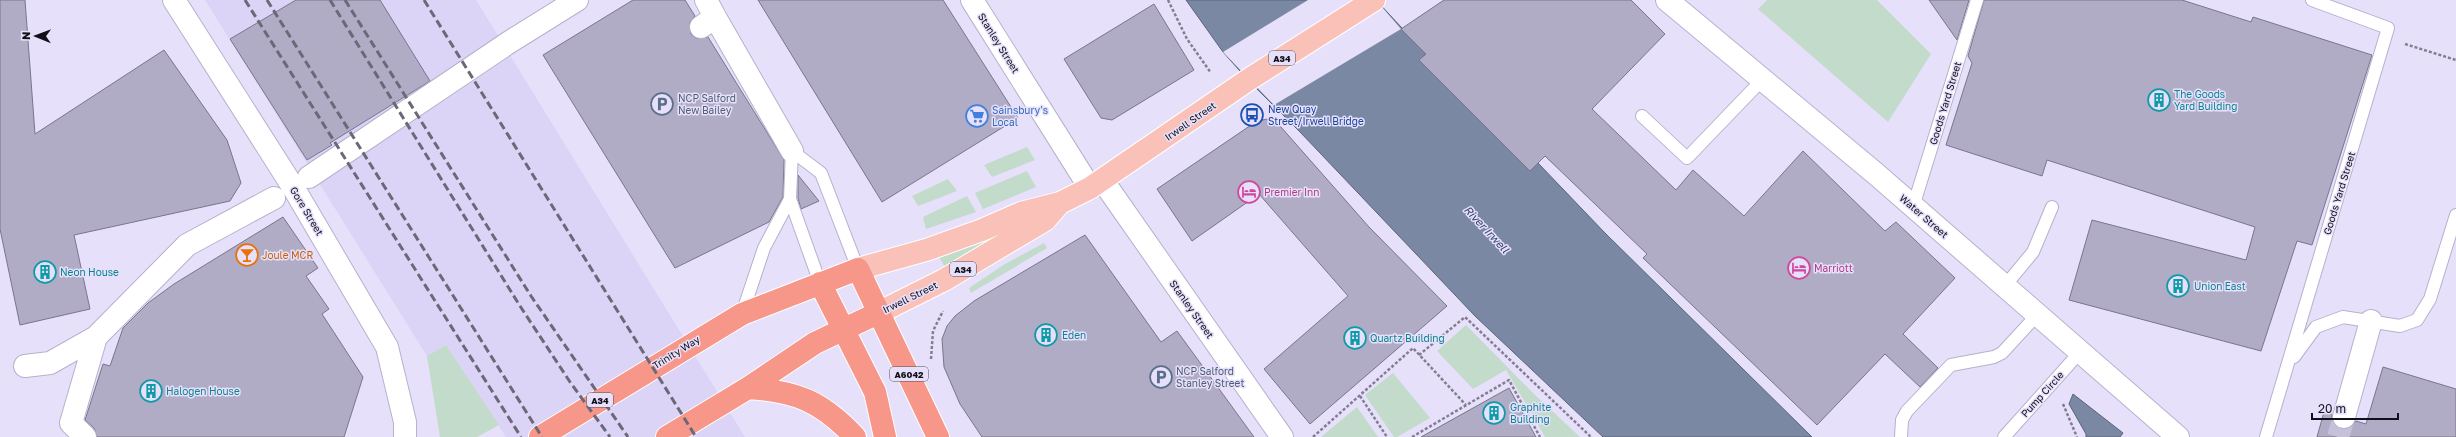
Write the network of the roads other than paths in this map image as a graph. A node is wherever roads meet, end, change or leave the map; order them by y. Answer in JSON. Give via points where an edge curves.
{"nodes":[{"id":1,"x":174,"y":0,"type":"edge"},
{"id":2,"x":577,"y":0,"type":"edge"},
{"id":3,"x":972,"y":0,"type":"edge"},
{"id":4,"x":1374,"y":0,"type":"edge"},
{"id":5,"x":1667,"y":0,"type":"edge"},
{"id":6,"x":1978,"y":0,"type":"edge"},
{"id":7,"x":2312,"y":0,"type":"edge"},
{"id":8,"x":708,"y":15,"type":"edge"},
{"id":9,"x":1762,"y":80,"type":"junction"},
{"id":10,"x":1642,"y":116,"type":"dead end"},
{"id":11,"x":792,"y":150,"type":"junction"},
{"id":12,"x":309,"y":177,"type":"dead end"},
{"id":13,"x":1096,"y":184,"type":"junction"},
{"id":14,"x":274,"y":198,"type":"dead end"},
{"id":15,"x":790,"y":199,"type":"junction"},
{"id":16,"x":1060,"y":203,"type":"junction"},
{"id":17,"x":1913,"y":207,"type":"junction"},
{"id":18,"x":2052,"y":207,"type":"dead end"},
{"id":19,"x":2456,"y":215,"type":"edge"},
{"id":20,"x":858,"y":269,"type":"junction"},
{"id":21,"x":820,"y":283,"type":"junction"},
{"id":22,"x":2004,"y":287,"type":"junction"},
{"id":23,"x":878,"y":313,"type":"junction"},
{"id":24,"x":742,"y":314,"type":"junction"},
{"id":25,"x":2037,"y":315,"type":"junction"},
{"id":26,"x":2371,"y":321,"type":"junction"},
{"id":27,"x":842,"y":330,"type":"junction"},
{"id":28,"x":96,"y":337,"type":"junction"},
{"id":29,"x":2080,"y":352,"type":"junction"},
{"id":30,"x":25,"y":366,"type":"dead end"},
{"id":31,"x":2287,"y":368,"type":"junction"},
{"id":32,"x":748,"y":388,"type":"junction"},
{"id":33,"x":2344,"y":418,"type":"tunnel mouth"},
{"id":34,"x":85,"y":437,"type":"edge"},
{"id":35,"x":405,"y":437,"type":"edge"},
{"id":36,"x":540,"y":437,"type":"edge"},
{"id":37,"x":666,"y":437,"type":"edge"},
{"id":38,"x":855,"y":437,"type":"edge"},
{"id":39,"x":885,"y":437,"type":"edge"},
{"id":40,"x":938,"y":437,"type":"edge"},
{"id":41,"x":1282,"y":437,"type":"edge"},
{"id":42,"x":1901,"y":437,"type":"edge"},
{"id":43,"x":2004,"y":437,"type":"edge"},
{"id":44,"x":2178,"y":437,"type":"edge"},
{"id":45,"x":2266,"y":437,"type":"edge"}],
"edges":[{"from":1,"to":35,"type":"street","name":"Gore Street","via":[[293,187],[387,347],[405,422]]},
{"from":2,"to":12,"type":"street","via":[[508,43]]},
{"from":3,"to":13,"type":"street","name":"Stanley Street"},
{"from":4,"to":13,"type":"main road","name":"Irwell Street","number":"A34","via":[[1248,80]]},
{"from":5,"to":9,"type":"street","name":"Water Street"},
{"from":6,"to":17,"type":"lane","name":"Goods Yard Street"},
{"from":7,"to":31,"type":"lane","name":"Goods Yard Street","via":[[2388,28]]},
{"from":8,"to":11,"type":"street"},
{"from":9,"to":10,"type":"lane","via":[[1687,158]]},
{"from":9,"to":17,"type":"street","name":"Water Street"},
{"from":11,"to":15,"type":"lane"},
{"from":11,"to":20,"type":"lane","via":[[821,173]]},
{"from":13,"to":16,"type":"main road","name":"Irwell Street","number":"A34"},
{"from":13,"to":41,"type":"street","name":"Stanley Street"},
{"from":14,"to":28,"type":"street","via":[[188,245]]},
{"from":15,"to":21,"type":"lane"},
{"from":15,"to":24,"type":"lane","via":[[764,248]]},
{"from":16,"to":20,"type":"main road","name":"Irwell Street","number":"A34","via":[[1021,214],[926,250]]},
{"from":16,"to":23,"type":"main road","name":"Irwell Street","number":"A34","via":[[1044,220],[944,280]]},
{"from":17,"to":22,"type":"street","name":"Water Street"},
{"from":18,"to":22,"type":"lane","via":[[2033,252]]},
{"from":19,"to":26,"type":"lane","via":[[2430,299],[2417,320],[2400,326]]},
{"from":20,"to":21,"type":"highway","name":"Trinity Way","number":"A34"},
{"from":20,"to":23,"type":"highway"},
{"from":21,"to":24,"type":"highway","name":"Trinity Way","number":"A34"},
{"from":21,"to":27,"type":"highway"},
{"from":22,"to":25,"type":"street","name":"Water Street"},
{"from":23,"to":27,"type":"highway","number":"A34"},
{"from":23,"to":40,"type":"highway","number":"A6042"},
{"from":24,"to":36,"type":"highway","name":"Trinity Way","number":"A34"},
{"from":25,"to":29,"type":"street","name":"Water Street"},
{"from":25,"to":42,"type":"lane","via":[[2002,353],[1994,357],[1951,365],[1907,411],[1902,420]]},
{"from":26,"to":31,"type":"lane","via":[[2343,317],[2316,327]]},
{"from":26,"to":33,"type":"street"},
{"from":27,"to":32,"type":"highway","number":"A34","via":[[815,343]]},
{"from":27,"to":39,"type":"highway","via":[[874,392]]},
{"from":28,"to":30,"type":"street","via":[[50,363]]},
{"from":28,"to":34,"type":"street","via":[[71,423]]},
{"from":29,"to":43,"type":"lane","name":"Pump Circle"},
{"from":29,"to":44,"type":"street","name":"Water Street"},
{"from":31,"to":45,"type":"lane","name":"Goods Yard Street"},
{"from":32,"to":37,"type":"highway","number":"A34"},
{"from":32,"to":38,"type":"highway","via":[[788,392],[808,400],[831,414]]}]}
